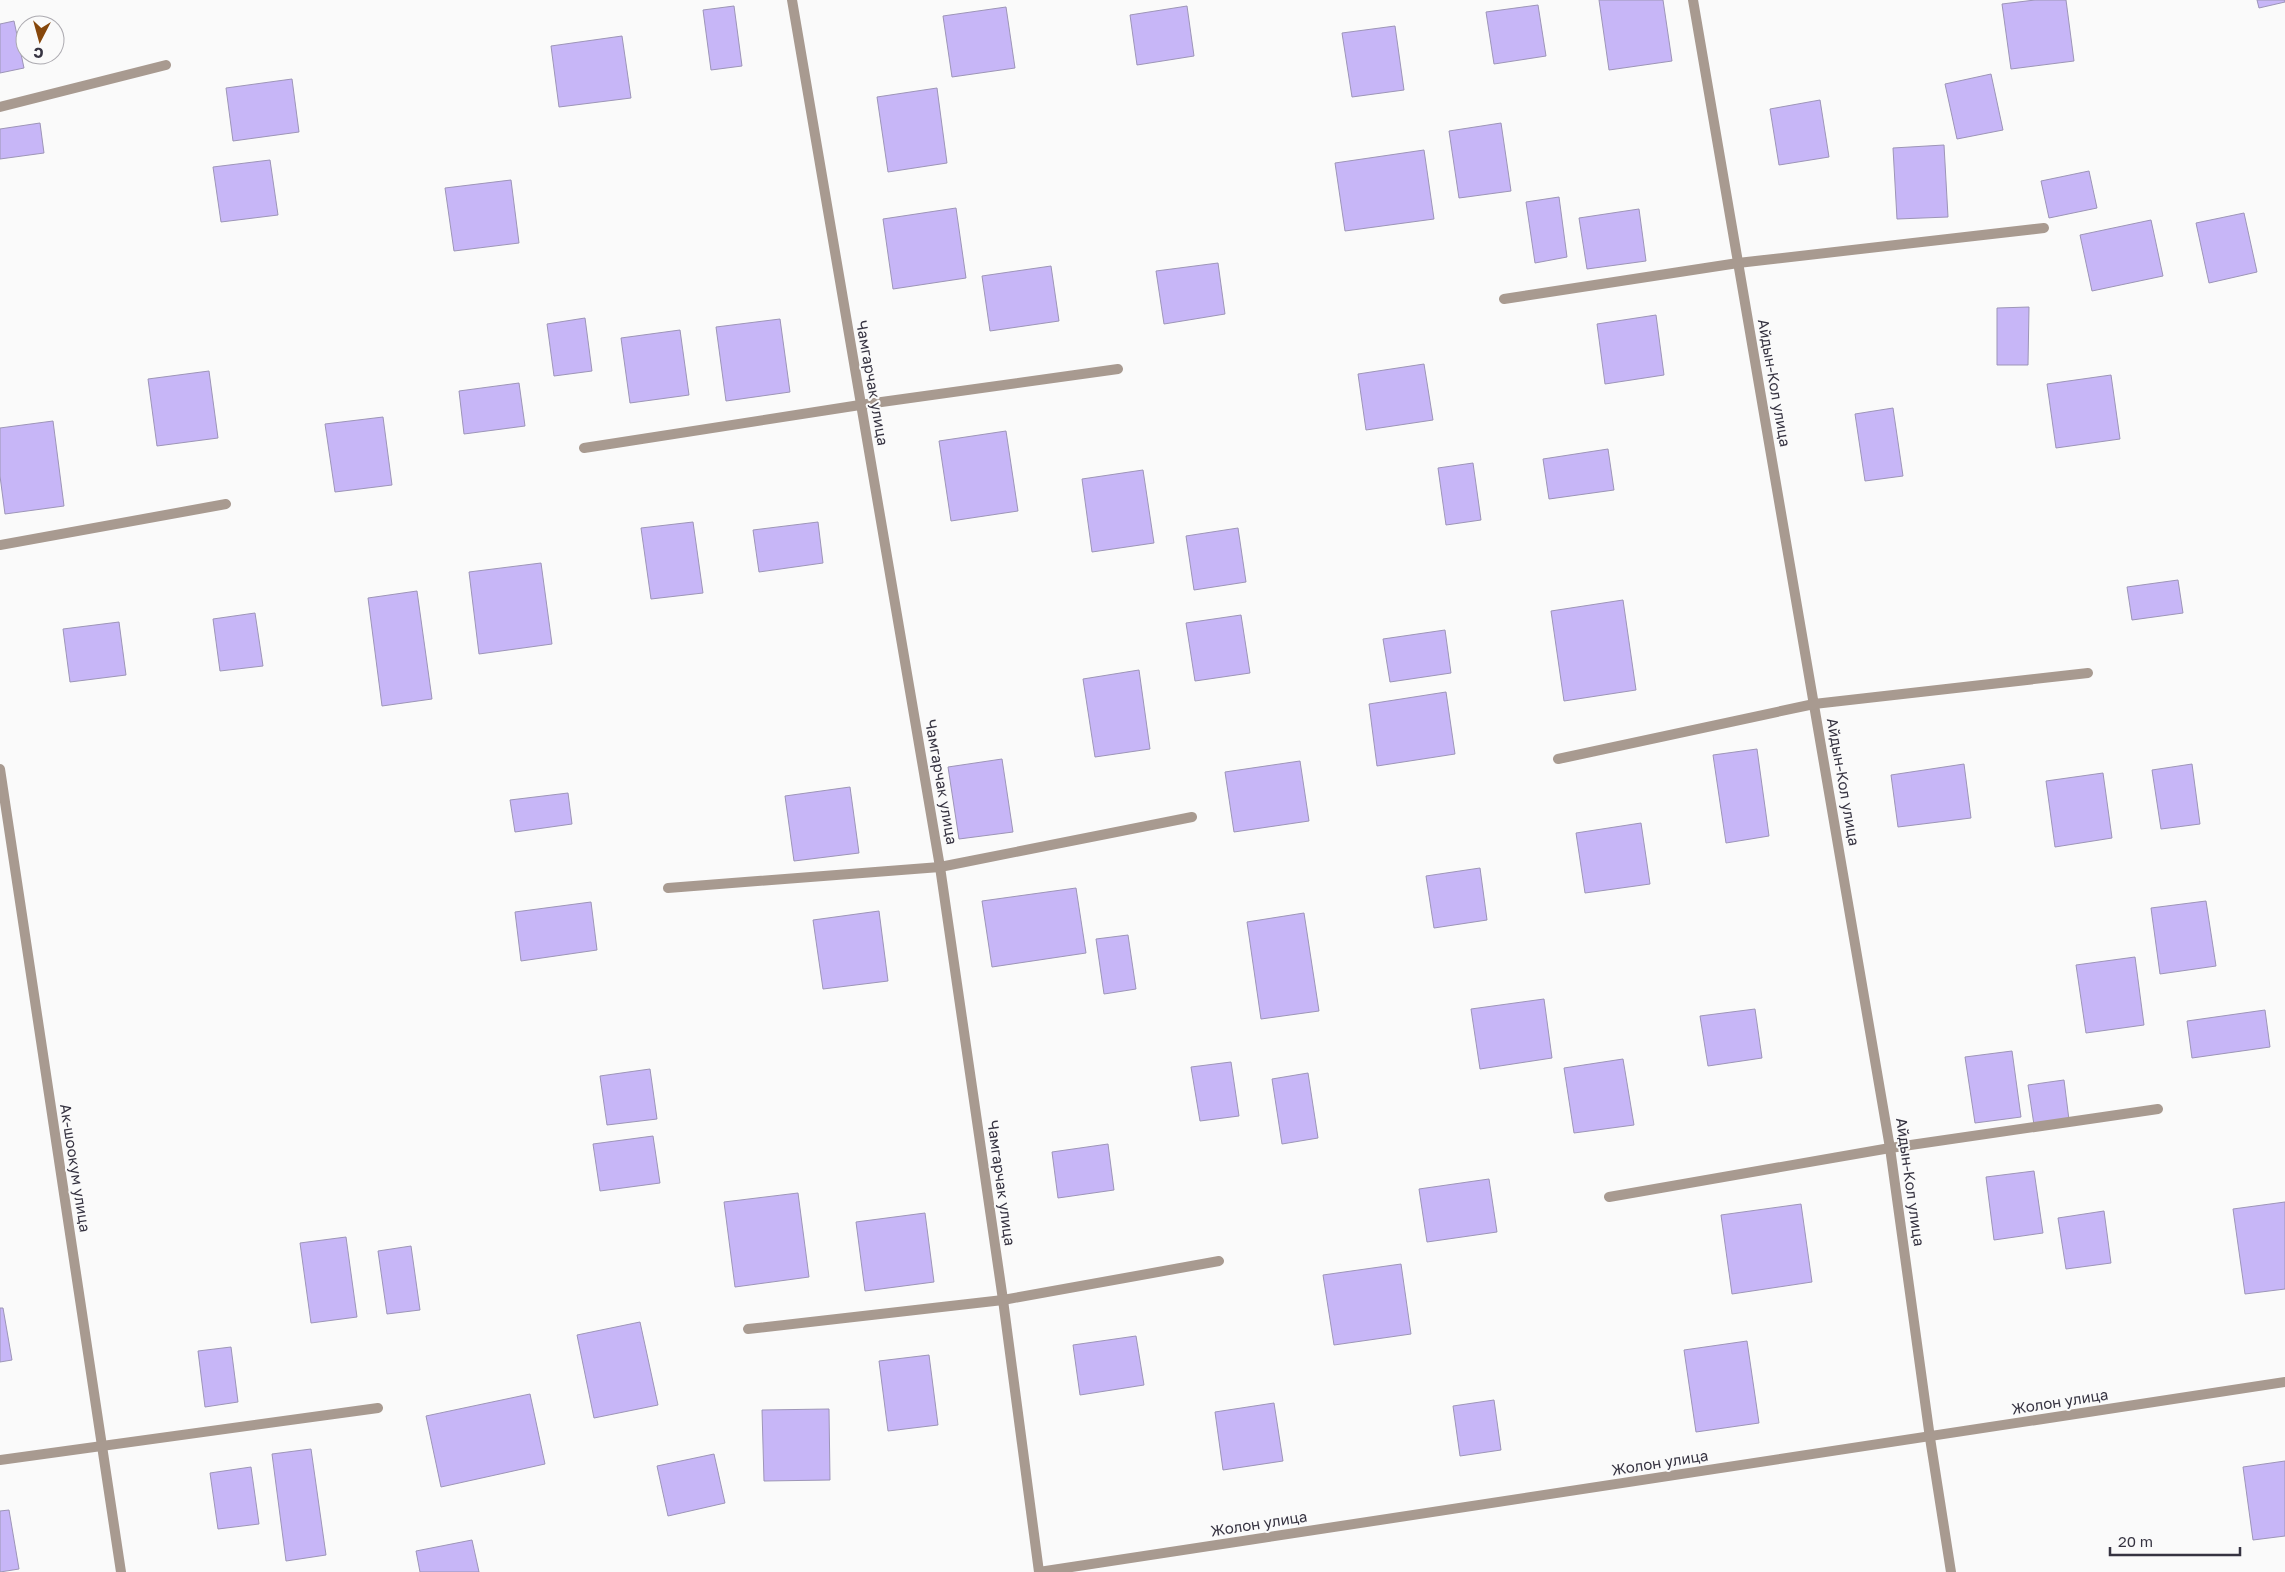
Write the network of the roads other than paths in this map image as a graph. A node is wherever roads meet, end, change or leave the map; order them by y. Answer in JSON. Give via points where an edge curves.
{"nodes":[{"id":1,"x":792,"y":0,"type":"edge"},
{"id":2,"x":1693,"y":0,"type":"edge"},
{"id":3,"x":166,"y":65,"type":"dead end"},
{"id":4,"x":0,"y":107,"type":"edge"},
{"id":5,"x":2044,"y":228,"type":"dead end"},
{"id":6,"x":1738,"y":263,"type":"junction"},
{"id":7,"x":1504,"y":299,"type":"dead end"},
{"id":8,"x":1118,"y":369,"type":"dead end"},
{"id":9,"x":860,"y":404,"type":"junction"},
{"id":10,"x":584,"y":448,"type":"dead end"},
{"id":11,"x":226,"y":504,"type":"dead end"},
{"id":12,"x":0,"y":545,"type":"edge"},
{"id":13,"x":2088,"y":673,"type":"dead end"},
{"id":14,"x":1814,"y":704,"type":"junction"},
{"id":15,"x":1558,"y":759,"type":"dead end"},
{"id":16,"x":0,"y":770,"type":"edge"},
{"id":17,"x":1192,"y":817,"type":"dead end"},
{"id":18,"x":940,"y":867,"type":"junction"},
{"id":19,"x":668,"y":888,"type":"dead end"},
{"id":20,"x":2158,"y":1109,"type":"dead end"},
{"id":21,"x":1890,"y":1148,"type":"junction"},
{"id":22,"x":1609,"y":1197,"type":"dead end"},
{"id":23,"x":1220,"y":1261,"type":"dead end"},
{"id":24,"x":1003,"y":1300,"type":"junction"},
{"id":25,"x":748,"y":1329,"type":"dead end"},
{"id":26,"x":2285,"y":1382,"type":"edge"},
{"id":27,"x":378,"y":1408,"type":"dead end"},
{"id":28,"x":1930,"y":1438,"type":"junction"},
{"id":29,"x":102,"y":1447,"type":"junction"},
{"id":30,"x":0,"y":1460,"type":"edge"},
{"id":31,"x":121,"y":1572,"type":"edge"},
{"id":32,"x":1039,"y":1572,"type":"edge"},
{"id":33,"x":1951,"y":1572,"type":"edge"}],
"edges":[{"from":1,"to":9,"type":"street","name":"Чамгарчак улица"},
{"from":2,"to":6,"type":"street","name":"Айдын-Кол улица"},
{"from":3,"to":4,"type":"street"},
{"from":5,"to":6,"type":"street"},
{"from":6,"to":7,"type":"street"},
{"from":6,"to":14,"type":"street","name":"Айдын-Кол улица"},
{"from":8,"to":9,"type":"street"},
{"from":9,"to":10,"type":"street"},
{"from":9,"to":18,"type":"street","name":"Чамгарчак улица"},
{"from":11,"to":12,"type":"street"},
{"from":13,"to":14,"type":"street"},
{"from":14,"to":15,"type":"street"},
{"from":14,"to":21,"type":"street","name":"Айдын-Кол улица"},
{"from":16,"to":29,"type":"street","name":"Ак-шоокум улица"},
{"from":17,"to":18,"type":"street"},
{"from":18,"to":19,"type":"street"},
{"from":18,"to":24,"type":"street","name":"Чамгарчак улица"},
{"from":20,"to":21,"type":"street"},
{"from":21,"to":22,"type":"street"},
{"from":21,"to":28,"type":"street","name":"Айдын-Кол улица"},
{"from":23,"to":24,"type":"street"},
{"from":24,"to":25,"type":"street"},
{"from":24,"to":32,"type":"street","name":"Чамгарчак улица"},
{"from":26,"to":28,"type":"street","name":"Жолон улица"},
{"from":27,"to":29,"type":"street"},
{"from":28,"to":32,"type":"street","name":"Жолон улица"},
{"from":28,"to":33,"type":"street","name":"Айдын-Кол улица"},
{"from":29,"to":30,"type":"street"},
{"from":29,"to":31,"type":"street","name":"Ак-шоокум улица"}]}
